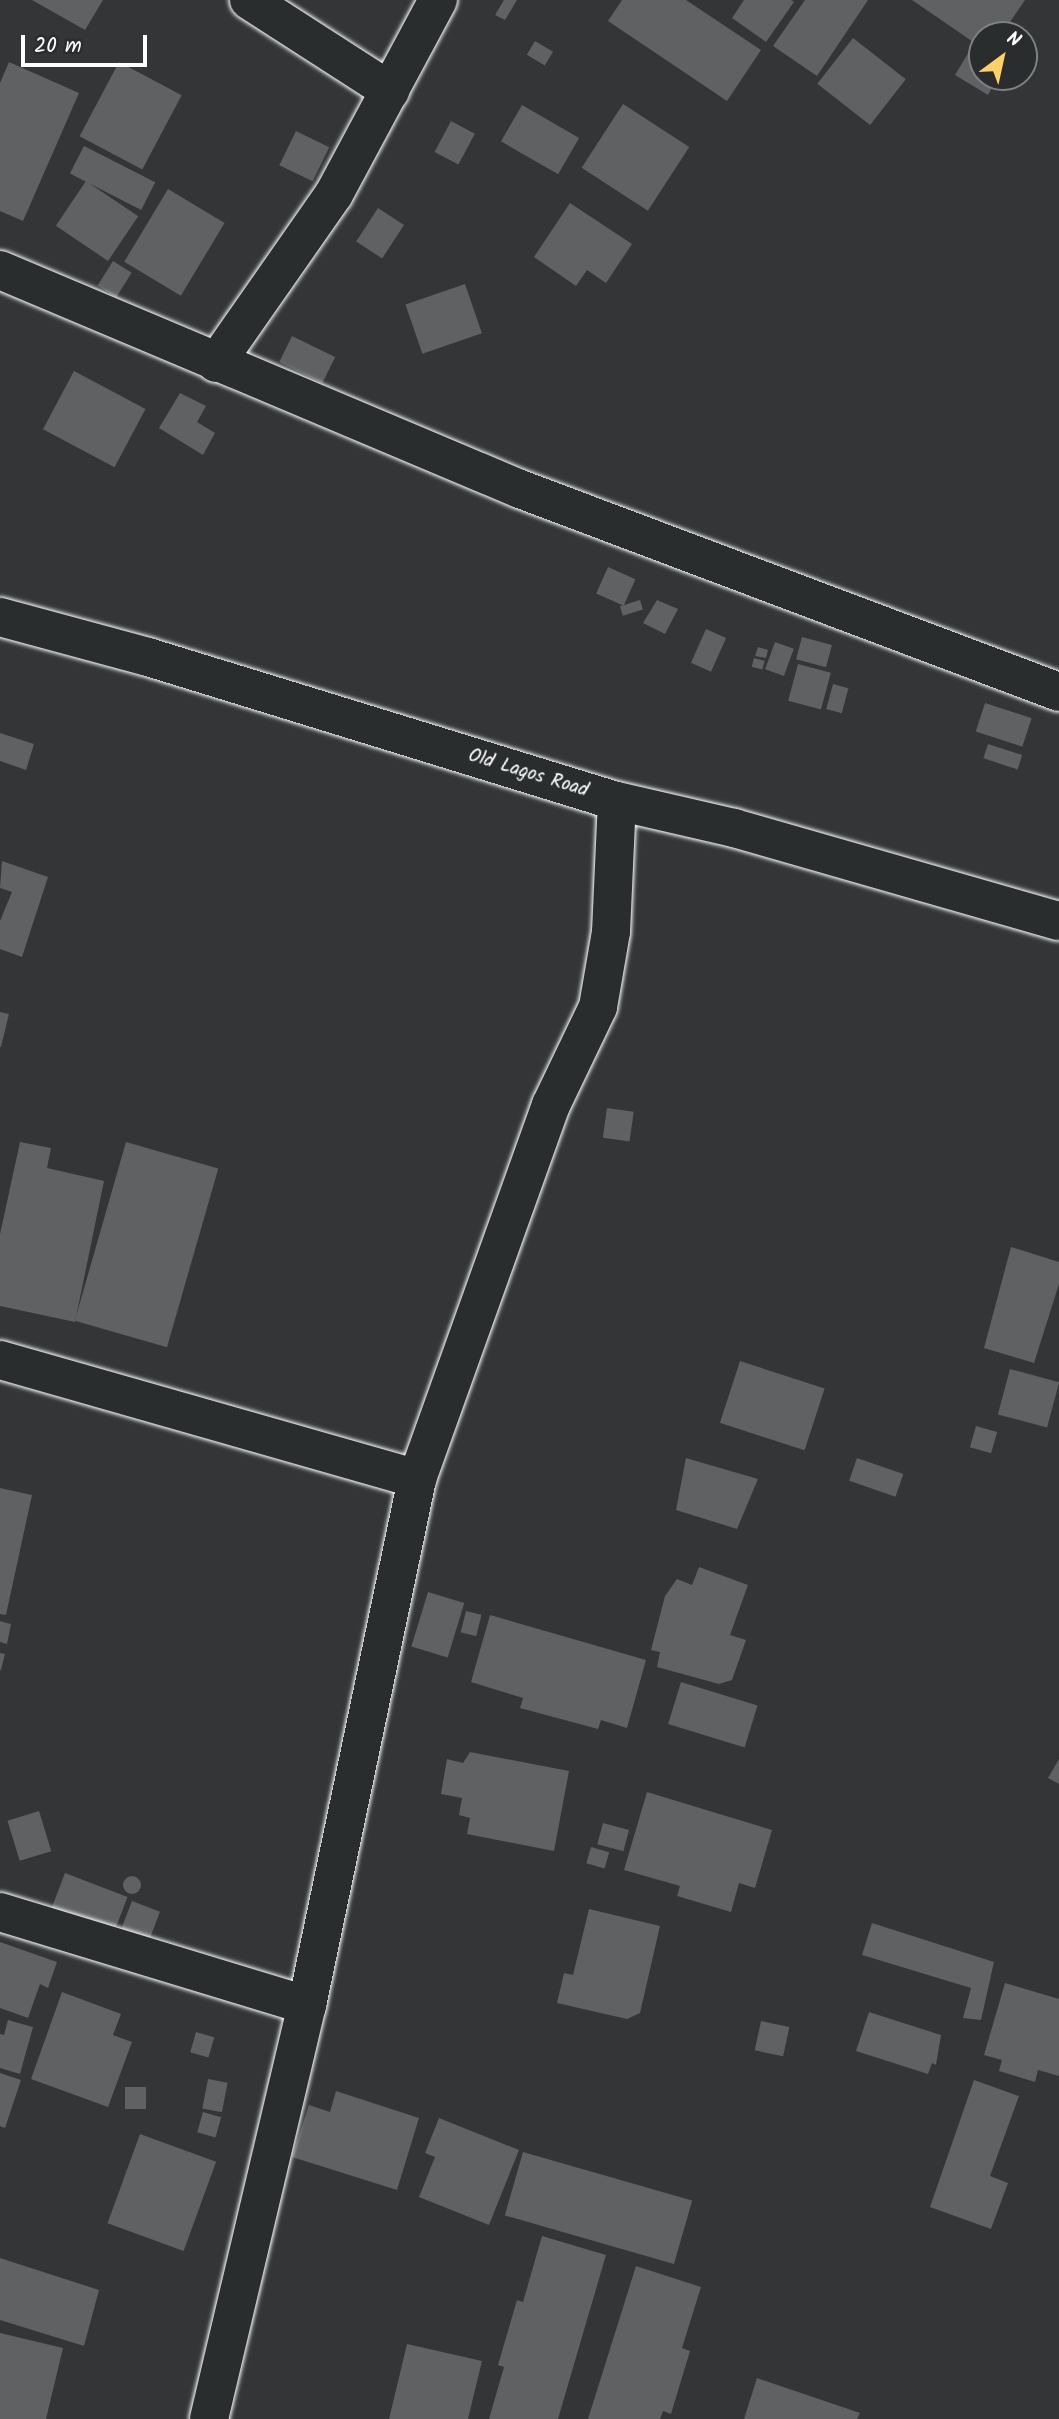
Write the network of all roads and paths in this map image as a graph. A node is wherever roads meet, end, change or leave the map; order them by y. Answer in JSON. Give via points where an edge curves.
{"nodes":[{"id":1,"x":249,"y":0,"type":"edge"},
{"id":2,"x":438,"y":0,"type":"edge"},
{"id":3,"x":390,"y":91,"type":"junction"},
{"id":4,"x":0,"y":270,"type":"edge"},
{"id":5,"x":216,"y":363,"type":"junction"},
{"id":6,"x":0,"y":617,"type":"edge"},
{"id":7,"x":1059,"y":692,"type":"edge"},
{"id":8,"x":617,"y":802,"type":"junction"},
{"id":9,"x":1059,"y":921,"type":"edge"},
{"id":10,"x":0,"y":1360,"type":"edge"},
{"id":11,"x":418,"y":1479,"type":"junction"},
{"id":12,"x":0,"y":1912,"type":"edge"},
{"id":13,"x":307,"y":2005,"type":"junction"},
{"id":14,"x":209,"y":2419,"type":"edge"}],
"edges":[{"from":1,"to":3,"type":"street"},
{"from":2,"to":3,"type":"street"},
{"from":3,"to":5,"type":"street","via":[[334,194]]},
{"from":4,"to":5,"type":"street"},
{"from":5,"to":7,"type":"street","via":[[520,489]]},
{"from":6,"to":8,"type":"street","name":"Old Lagos Road","via":[[148,657]]},
{"from":8,"to":9,"type":"street","name":"Old Lagos Road","via":[[734,828]]},
{"from":8,"to":11,"type":"street","via":[[611,932],[598,1007],[551,1105]]},
{"from":10,"to":11,"type":"street"},
{"from":11,"to":13,"type":"street"},
{"from":12,"to":13,"type":"street"},
{"from":13,"to":14,"type":"street"}]}
